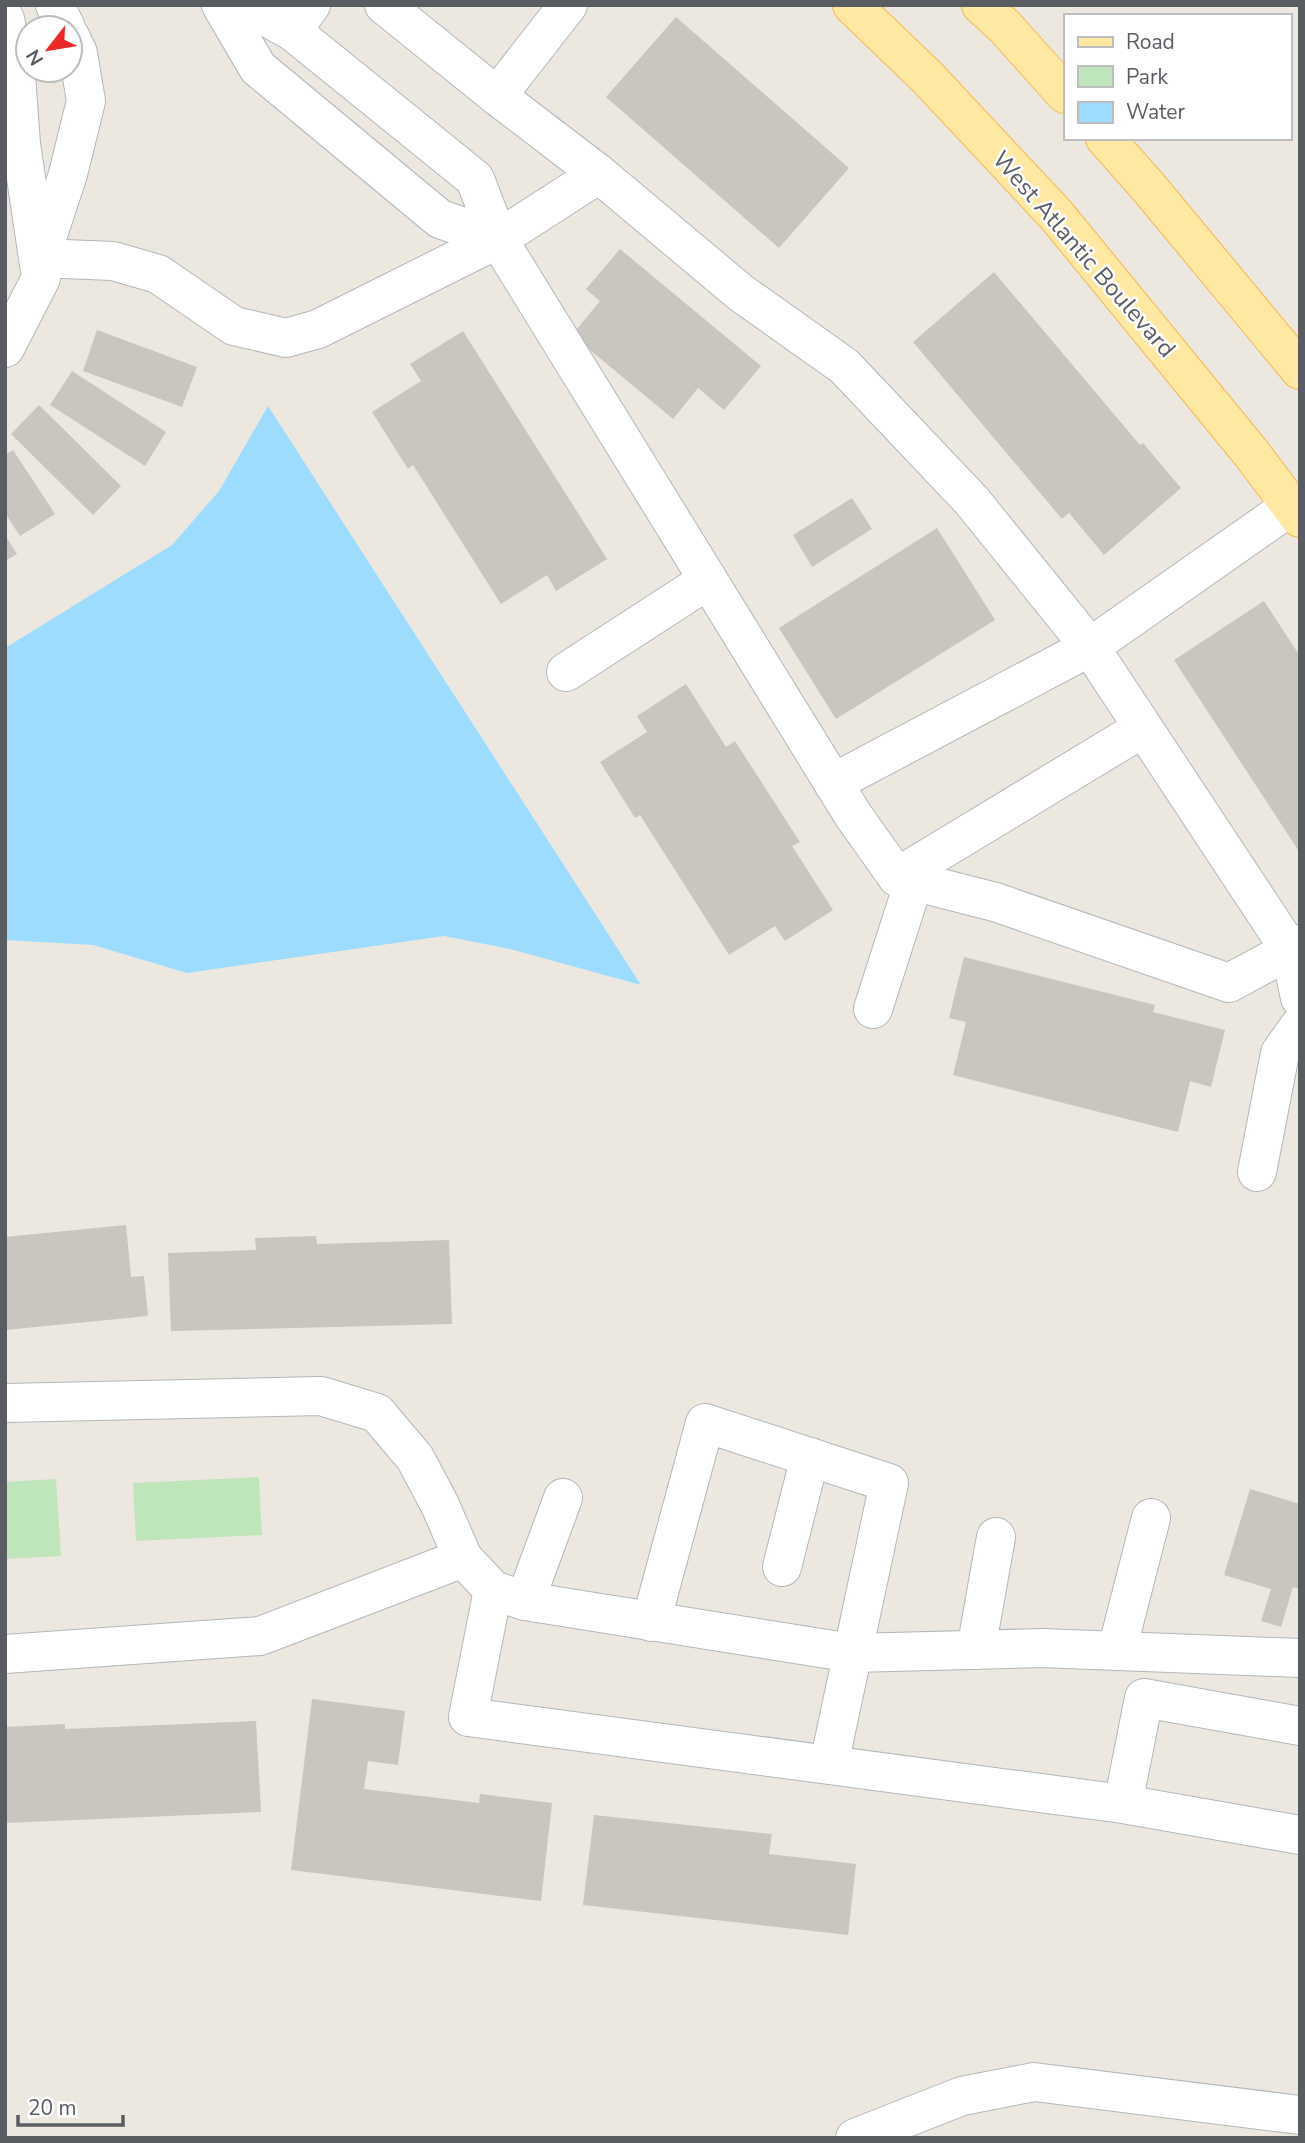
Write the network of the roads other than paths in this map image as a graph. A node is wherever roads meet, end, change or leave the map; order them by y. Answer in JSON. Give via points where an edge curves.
{"nodes":[{"id":1,"x":221,"y":5,"type":"edge"},
{"id":2,"x":245,"y":5,"type":"edge"},
{"id":3,"x":384,"y":5,"type":"edge"},
{"id":4,"x":568,"y":5,"type":"edge"},
{"id":5,"x":852,"y":5,"type":"edge"},
{"id":6,"x":981,"y":5,"type":"edge"},
{"id":7,"x":302,"y":18,"type":"edge"},
{"id":8,"x":5,"y":19,"type":"edge"},
{"id":9,"x":83,"y":84,"type":"edge"},
{"id":10,"x":1064,"y":93,"type":"edge"},
{"id":11,"x":496,"y":96,"type":"junction"},
{"id":12,"x":1107,"y":140,"type":"edge"},
{"id":13,"x":599,"y":174,"type":"junction"},
{"id":14,"x":498,"y":239,"type":"junction"},
{"id":15,"x":40,"y":258,"type":"junction"},
{"id":16,"x":5,"y":348,"type":"edge"},
{"id":17,"x":1300,"y":370,"type":"edge"},
{"id":18,"x":1295,"y":512,"type":"edge"},
{"id":19,"x":708,"y":580,"type":"junction"},
{"id":20,"x":1090,"y":647,"type":"junction"},
{"id":21,"x":566,"y":672,"type":"dead end"},
{"id":22,"x":1143,"y":728,"type":"junction"},
{"id":23,"x":833,"y":783,"type":"junction"},
{"id":24,"x":905,"y":879,"type":"junction"},
{"id":25,"x":1295,"y":947,"type":"edge"},
{"id":26,"x":1300,"y":998,"type":"edge"},
{"id":27,"x":873,"y":1009,"type":"dead end"},
{"id":28,"x":1300,"y":1025,"type":"edge"},
{"id":29,"x":1257,"y":1172,"type":"dead end"},
{"id":30,"x":5,"y":1403,"type":"edge"},
{"id":31,"x":810,"y":1457,"type":"junction"},
{"id":32,"x":563,"y":1498,"type":"dead end"},
{"id":33,"x":1151,"y":1518,"type":"dead end"},
{"id":34,"x":996,"y":1537,"type":"dead end"},
{"id":35,"x":463,"y":1558,"type":"junction"},
{"id":36,"x":782,"y":1567,"type":"dead end"},
{"id":37,"x":509,"y":1595,"type":"junction"},
{"id":38,"x":652,"y":1622,"type":"junction"},
{"id":39,"x":976,"y":1650,"type":"junction"},
{"id":40,"x":1117,"y":1650,"type":"junction"},
{"id":41,"x":852,"y":1653,"type":"junction"},
{"id":42,"x":5,"y":1654,"type":"edge"},
{"id":43,"x":1300,"y":1658,"type":"edge"},
{"id":44,"x":1300,"y":1726,"type":"edge"},
{"id":45,"x":829,"y":1765,"type":"junction"},
{"id":46,"x":1123,"y":1804,"type":"junction"},
{"id":47,"x":1300,"y":1835,"type":"edge"},
{"id":48,"x":1300,"y":2115,"type":"edge"},
{"id":49,"x":855,"y":2138,"type":"edge"}],
"edges":[{"from":1,"to":14,"type":"street","via":[[258,68],[440,219]]},
{"from":2,"to":7,"type":"street"},
{"from":3,"to":11,"type":"street"},
{"from":4,"to":11,"type":"street"},
{"from":5,"to":18,"type":"main road","name":"West Atlantic Boulevard","via":[[928,78],[1057,216]]},
{"from":6,"to":10,"type":"main road"},
{"from":7,"to":14,"type":"street","via":[[475,179]]},
{"from":8,"to":15,"type":"street"},
{"from":9,"to":15,"type":"street","via":[[86,101],[68,174]]},
{"from":11,"to":13,"type":"street"},
{"from":12,"to":17,"type":"main road"},
{"from":13,"to":14,"type":"street"},
{"from":13,"to":20,"type":"street","via":[[741,293],[844,366],[972,501]]},
{"from":14,"to":15,"type":"street","via":[[318,329],[286,338],[234,326],[158,274],[113,261]]},
{"from":14,"to":19,"type":"street"},
{"from":15,"to":16,"type":"street","via":[[41,278]]},
{"from":18,"to":20,"type":"street"},
{"from":19,"to":21,"type":"street"},
{"from":19,"to":23,"type":"street"},
{"from":20,"to":22,"type":"street"},
{"from":20,"to":23,"type":"street"},
{"from":22,"to":24,"type":"street"},
{"from":22,"to":25,"type":"street"},
{"from":23,"to":24,"type":"street"},
{"from":24,"to":25,"type":"street","via":[[995,902],[1229,983]]},
{"from":24,"to":27,"type":"street"},
{"from":25,"to":26,"type":"street"},
{"from":28,"to":29,"type":"street","via":[[1280,1053]]},
{"from":30,"to":35,"type":"street","via":[[321,1396],[377,1413],[415,1458]]},
{"from":31,"to":36,"type":"street"},
{"from":31,"to":38,"type":"street","via":[[705,1423]]},
{"from":31,"to":41,"type":"street","via":[[889,1483]]},
{"from":32,"to":37,"type":"street"},
{"from":33,"to":40,"type":"street"},
{"from":34,"to":39,"type":"street"},
{"from":35,"to":37,"type":"street"},
{"from":35,"to":42,"type":"street","via":[[260,1636]]},
{"from":37,"to":38,"type":"street"},
{"from":37,"to":45,"type":"street","via":[[468,1717]]},
{"from":38,"to":41,"type":"street"},
{"from":39,"to":40,"type":"street"},
{"from":39,"to":41,"type":"street"},
{"from":40,"to":43,"type":"street"},
{"from":41,"to":45,"type":"street"},
{"from":44,"to":46,"type":"street","via":[[1144,1698]]},
{"from":45,"to":46,"type":"street"},
{"from":46,"to":47,"type":"street"},
{"from":48,"to":49,"type":"street","via":[[1034,2082],[962,2096]]}]}
